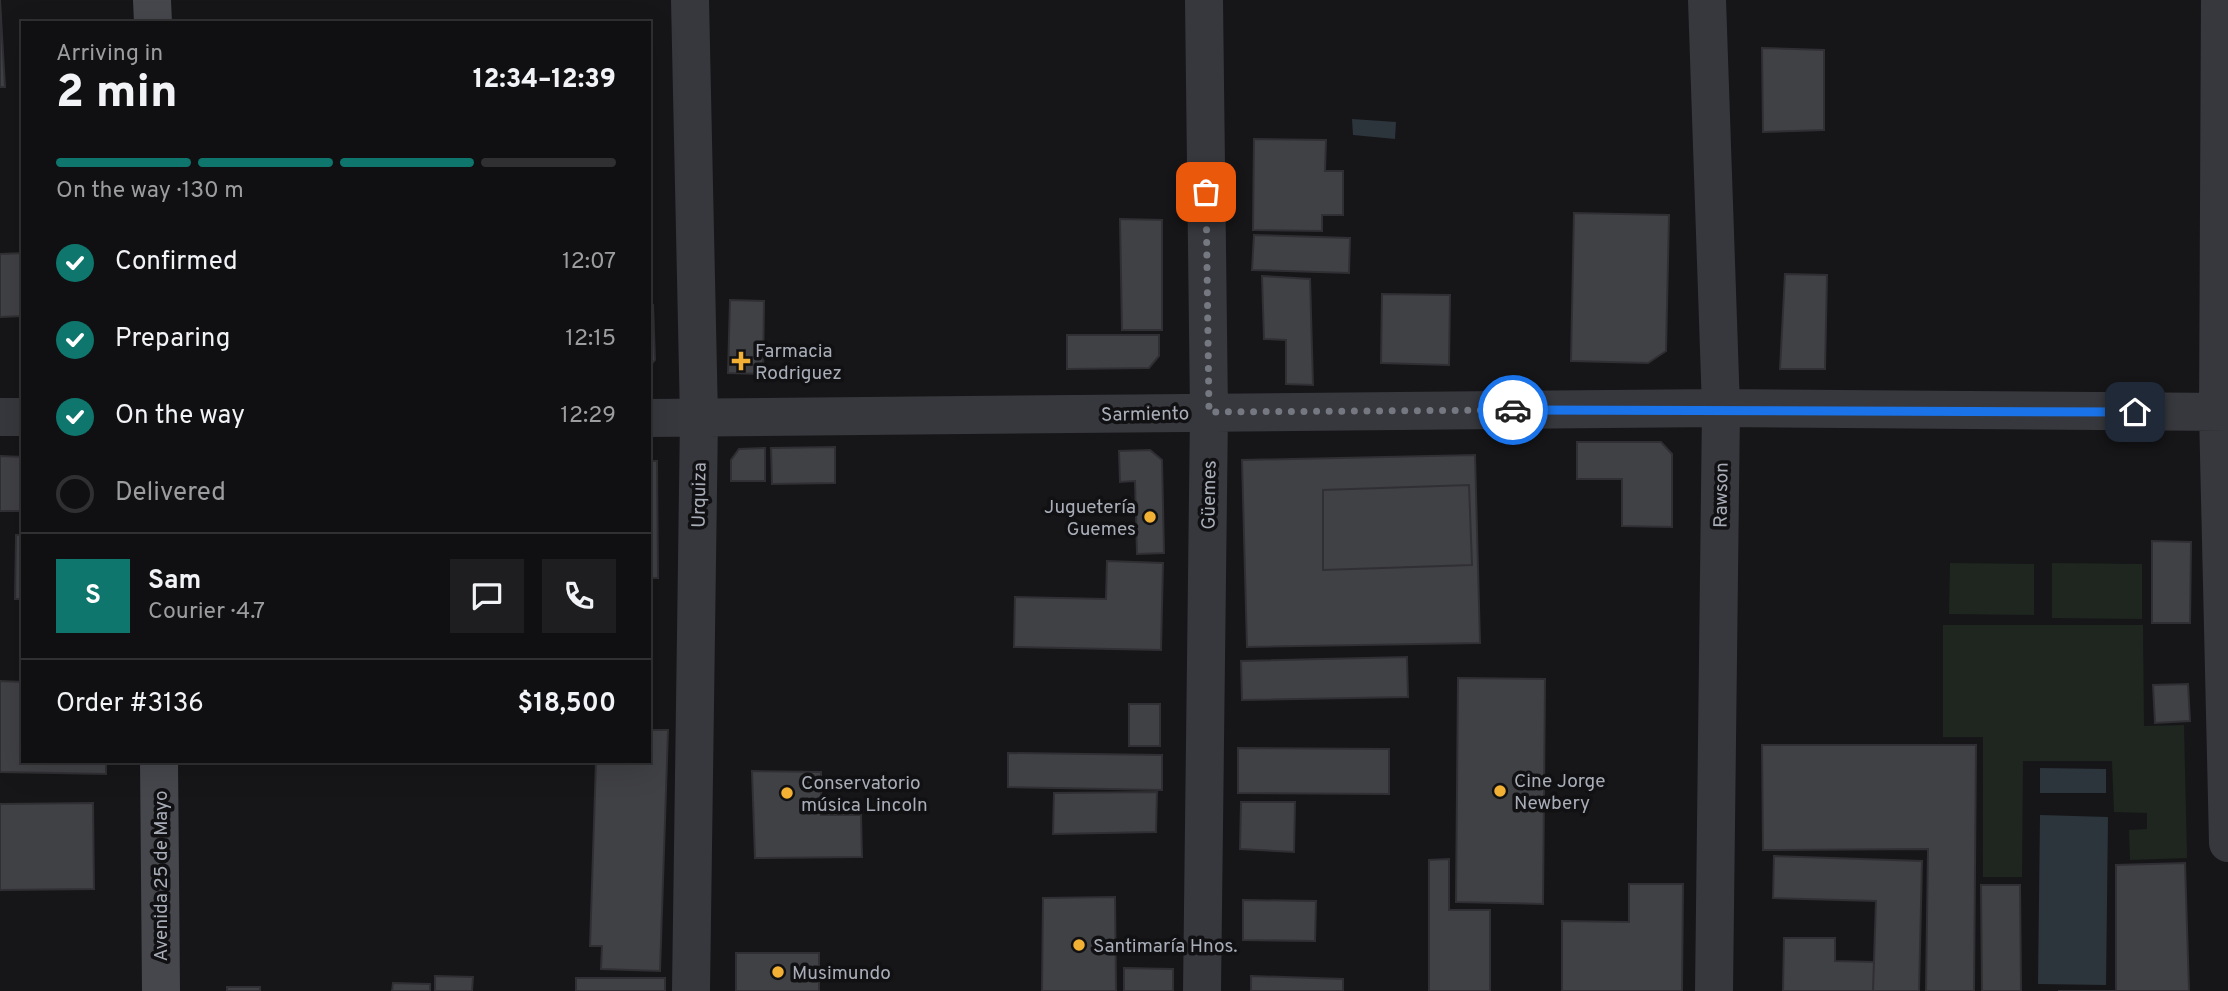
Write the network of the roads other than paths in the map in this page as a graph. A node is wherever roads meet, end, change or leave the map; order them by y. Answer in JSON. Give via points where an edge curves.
{"nodes":[{"id":1,"x":152,"y":0,"type":"edge"},
{"id":2,"x":690,"y":0,"type":"edge"},
{"id":3,"x":1204,"y":0,"type":"edge"},
{"id":4,"x":1707,"y":0,"type":"edge"},
{"id":5,"x":2220,"y":0,"type":"edge"},
{"id":6,"x":153,"y":21,"type":"edge"},
{"id":7,"x":1721,"y":408,"type":"junction"},
{"id":8,"x":1209,"y":412,"type":"junction"},
{"id":9,"x":2223,"y":412,"type":"edge"},
{"id":10,"x":21,"y":416,"type":"edge"},
{"id":11,"x":0,"y":417,"type":"edge"},
{"id":12,"x":651,"y":418,"type":"edge"},
{"id":13,"x":699,"y":418,"type":"junction"},
{"id":14,"x":159,"y":763,"type":"edge"},
{"id":15,"x":2228,"y":843,"type":"edge"},
{"id":16,"x":161,"y":991,"type":"edge"},
{"id":17,"x":691,"y":991,"type":"edge"},
{"id":18,"x":1202,"y":991,"type":"edge"},
{"id":19,"x":1714,"y":991,"type":"edge"}],
"edges":[{"from":1,"to":6,"type":"main road"},
{"from":2,"to":13,"type":"street","name":"Urquiza"},
{"from":3,"to":8,"type":"street","name":"Güemes"},
{"from":4,"to":7,"type":"street","name":"Rawson"},
{"from":5,"to":9,"type":"street"},
{"from":7,"to":8,"type":"street","name":"Sarmiento"},
{"from":7,"to":9,"type":"street","name":"Sarmiento"},
{"from":7,"to":19,"type":"street","name":"Rawson"},
{"from":8,"to":13,"type":"street","name":"Sarmiento"},
{"from":8,"to":18,"type":"street","name":"Güemes"},
{"from":9,"to":15,"type":"street"},
{"from":10,"to":11,"type":"street"},
{"from":12,"to":13,"type":"street","name":"Sarmiento"},
{"from":13,"to":17,"type":"street","name":"Urquiza"},
{"from":14,"to":16,"type":"main road","name":"Avenida 25 de Mayo"}]}
